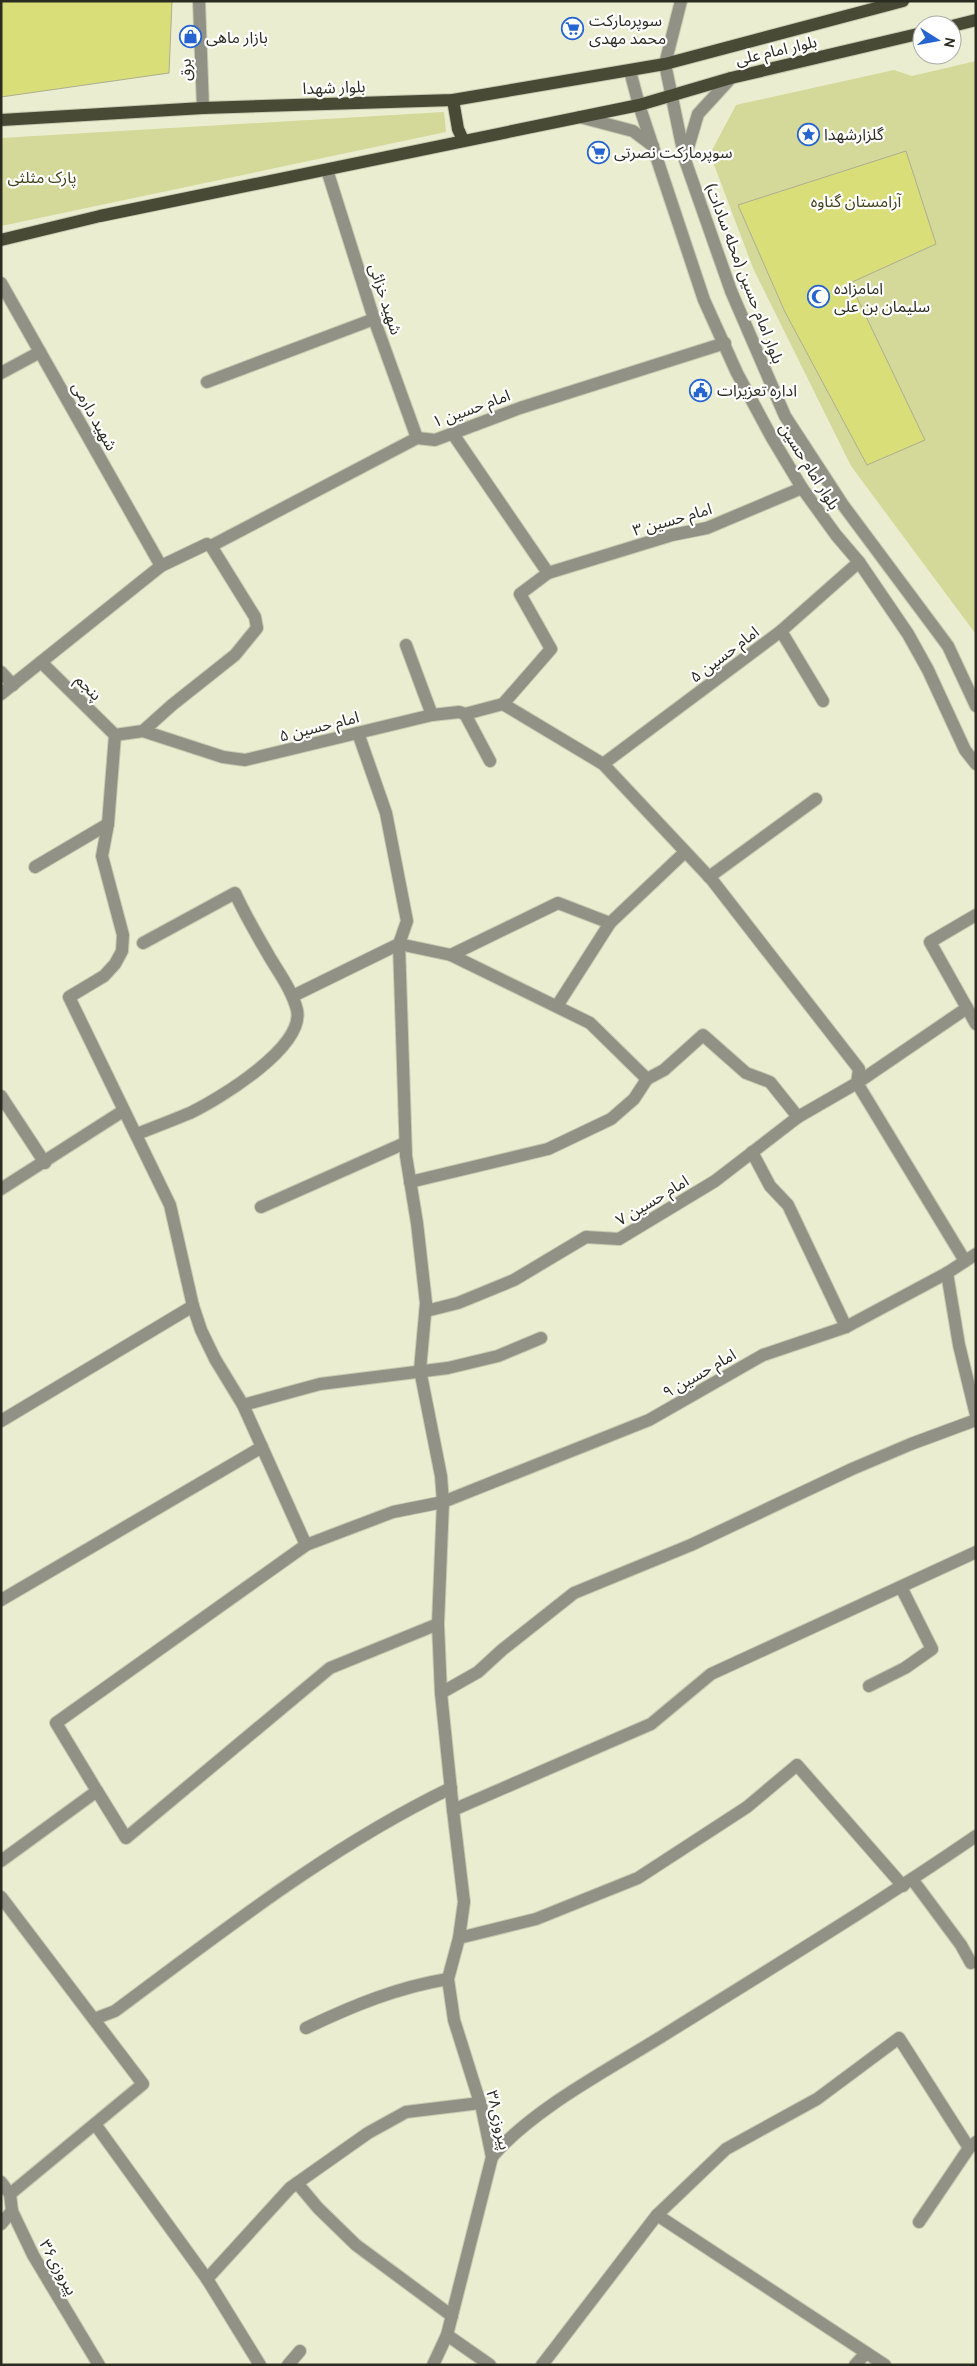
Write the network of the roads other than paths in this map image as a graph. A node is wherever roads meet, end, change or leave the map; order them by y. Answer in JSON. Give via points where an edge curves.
{"nodes":[{"id":1,"x":198,"y":1,"type":"edge"},
{"id":2,"x":681,"y":1,"type":"edge"},
{"id":3,"x":903,"y":1,"type":"edge"},
{"id":4,"x":877,"y":4,"type":"edge"},
{"id":5,"x":976,"y":20,"type":"edge"},
{"id":6,"x":962,"y":24,"type":"edge"},
{"id":7,"x":912,"y":35,"type":"edge"},
{"id":8,"x":664,"y":64,"type":"junction"},
{"id":9,"x":630,"y":71,"type":"junction"},
{"id":10,"x":731,"y":78,"type":"junction"},
{"id":11,"x":672,"y":96,"type":"junction"},
{"id":12,"x":454,"y":100,"type":"junction"},
{"id":13,"x":638,"y":105,"type":"junction"},
{"id":14,"x":203,"y":108,"type":"junction"},
{"id":15,"x":580,"y":117,"type":"junction"},
{"id":16,"x":1,"y":120,"type":"edge"},
{"id":17,"x":462,"y":140,"type":"junction"},
{"id":18,"x":653,"y":146,"type":"junction"},
{"id":19,"x":684,"y":160,"type":"junction"},
{"id":20,"x":327,"y":170,"type":"junction"},
{"id":21,"x":1,"y":240,"type":"edge"},
{"id":22,"x":1,"y":282,"type":"edge"},
{"id":23,"x":374,"y":320,"type":"junction"},
{"id":24,"x":725,"y":343,"type":"junction"},
{"id":25,"x":40,"y":352,"type":"junction"},
{"id":26,"x":1,"y":373,"type":"edge"},
{"id":27,"x":207,"y":382,"type":"dead end"},
{"id":28,"x":453,"y":434,"type":"junction"},
{"id":29,"x":417,"y":438,"type":"junction"},
{"id":30,"x":802,"y":488,"type":"junction"},
{"id":31,"x":211,"y":546,"type":"junction"},
{"id":32,"x":859,"y":562,"type":"junction"},
{"id":33,"x":160,"y":566,"type":"junction"},
{"id":34,"x":548,"y":573,"type":"junction"},
{"id":35,"x":782,"y":631,"type":"junction"},
{"id":36,"x":406,"y":645,"type":"dead end"},
{"id":37,"x":41,"y":662,"type":"junction"},
{"id":38,"x":1,"y":672,"type":"edge"},
{"id":39,"x":13,"y":685,"type":"junction"},
{"id":40,"x":1,"y":694,"type":"edge"},
{"id":41,"x":823,"y":701,"type":"dead end"},
{"id":42,"x":504,"y":704,"type":"junction"},
{"id":43,"x":976,"y":706,"type":"edge"},
{"id":44,"x":465,"y":714,"type":"junction"},
{"id":45,"x":432,"y":715,"type":"junction"},
{"id":46,"x":143,"y":731,"type":"junction"},
{"id":47,"x":358,"y":733,"type":"junction"},
{"id":48,"x":115,"y":735,"type":"junction"},
{"id":49,"x":490,"y":761,"type":"dead end"},
{"id":50,"x":603,"y":764,"type":"junction"},
{"id":51,"x":976,"y":764,"type":"edge"},
{"id":52,"x":816,"y":799,"type":"dead end"},
{"id":53,"x":108,"y":824,"type":"junction"},
{"id":54,"x":686,"y":852,"type":"junction"},
{"id":55,"x":35,"y":867,"type":"dead end"},
{"id":56,"x":709,"y":877,"type":"junction"},
{"id":57,"x":976,"y":915,"type":"edge"},
{"id":58,"x":610,"y":923,"type":"junction"},
{"id":59,"x":143,"y":943,"type":"dead end"},
{"id":60,"x":398,"y":944,"type":"junction"},
{"id":61,"x":452,"y":955,"type":"junction"},
{"id":62,"x":293,"y":996,"type":"junction"},
{"id":63,"x":557,"y":1006,"type":"junction"},
{"id":64,"x":966,"y":1008,"type":"junction"},
{"id":65,"x":976,"y":1024,"type":"edge"},
{"id":66,"x":647,"y":1079,"type":"junction"},
{"id":67,"x":857,"y":1083,"type":"junction"},
{"id":68,"x":1,"y":1096,"type":"edge"},
{"id":69,"x":123,"y":1112,"type":"junction"},
{"id":70,"x":798,"y":1116,"type":"junction"},
{"id":71,"x":137,"y":1134,"type":"junction"},
{"id":72,"x":405,"y":1143,"type":"junction"},
{"id":73,"x":752,"y":1152,"type":"junction"},
{"id":74,"x":45,"y":1163,"type":"junction"},
{"id":75,"x":410,"y":1182,"type":"junction"},
{"id":76,"x":1,"y":1189,"type":"edge"},
{"id":77,"x":261,"y":1207,"type":"dead end"},
{"id":78,"x":971,"y":1258,"type":"edge"},
{"id":79,"x":946,"y":1273,"type":"junction"},
{"id":80,"x":193,"y":1306,"type":"junction"},
{"id":81,"x":426,"y":1311,"type":"junction"},
{"id":82,"x":846,"y":1327,"type":"junction"},
{"id":83,"x":541,"y":1338,"type":"dead end"},
{"id":84,"x":420,"y":1370,"type":"junction"},
{"id":85,"x":243,"y":1405,"type":"junction"},
{"id":86,"x":976,"y":1415,"type":"edge"},
{"id":87,"x":1,"y":1420,"type":"edge"},
{"id":88,"x":976,"y":1420,"type":"edge"},
{"id":89,"x":262,"y":1447,"type":"junction"},
{"id":90,"x":443,"y":1502,"type":"junction"},
{"id":91,"x":306,"y":1545,"type":"junction"},
{"id":92,"x":976,"y":1552,"type":"edge"},
{"id":93,"x":901,"y":1587,"type":"junction"},
{"id":94,"x":1,"y":1600,"type":"edge"},
{"id":95,"x":438,"y":1624,"type":"junction"},
{"id":96,"x":868,"y":1686,"type":"dead end"},
{"id":97,"x":441,"y":1693,"type":"junction"},
{"id":98,"x":451,"y":1788,"type":"junction"},
{"id":99,"x":97,"y":1791,"type":"junction"},
{"id":100,"x":453,"y":1810,"type":"junction"},
{"id":101,"x":976,"y":1836,"type":"edge"},
{"id":102,"x":1,"y":1861,"type":"edge"},
{"id":103,"x":908,"y":1882,"type":"junction"},
{"id":104,"x":1,"y":1897,"type":"edge"},
{"id":105,"x":459,"y":1938,"type":"junction"},
{"id":106,"x":971,"y":1963,"type":"dead end"},
{"id":107,"x":448,"y":1979,"type":"junction"},
{"id":108,"x":94,"y":2019,"type":"junction"},
{"id":109,"x":306,"y":2028,"type":"dead end"},
{"id":110,"x":480,"y":2103,"type":"junction"},
{"id":111,"x":95,"y":2124,"type":"junction"},
{"id":112,"x":972,"y":2145,"type":"edge"},
{"id":113,"x":492,"y":2158,"type":"junction"},
{"id":114,"x":1,"y":2182,"type":"edge"},
{"id":115,"x":297,"y":2183,"type":"junction"},
{"id":116,"x":10,"y":2194,"type":"junction"},
{"id":117,"x":12,"y":2211,"type":"junction"},
{"id":118,"x":657,"y":2215,"type":"junction"},
{"id":119,"x":919,"y":2222,"type":"dead end"},
{"id":120,"x":1,"y":2224,"type":"edge"},
{"id":121,"x":207,"y":2279,"type":"junction"},
{"id":122,"x":452,"y":2316,"type":"junction"},
{"id":123,"x":447,"y":2335,"type":"junction"},
{"id":124,"x":300,"y":2351,"type":"dead end"},
{"id":125,"x":866,"y":2353,"type":"junction"},
{"id":126,"x":99,"y":2365,"type":"edge"},
{"id":127,"x":260,"y":2365,"type":"edge"},
{"id":128,"x":288,"y":2365,"type":"edge"},
{"id":129,"x":433,"y":2365,"type":"edge"},
{"id":130,"x":490,"y":2365,"type":"edge"},
{"id":131,"x":542,"y":2365,"type":"edge"},
{"id":132,"x":855,"y":2365,"type":"edge"},
{"id":133,"x":885,"y":2365,"type":"edge"}],
"edges":[{"from":1,"to":14,"type":"street","name":"برق"},
{"from":2,"to":8,"type":"street"},
{"from":3,"to":4,"type":"main road","name":"بلوار امام علی"},
{"from":4,"to":8,"type":"main road","name":"بلوار امام علی"},
{"from":5,"to":6,"type":"main road"},
{"from":7,"to":10,"type":"main road","name":"بلوار امام علی"},
{"from":8,"to":9,"type":"main road","name":"بلوار شهدا"},
{"from":8,"to":11,"type":"street","name":"بلوار امام حسین (محله سادات)"},
{"from":9,"to":12,"type":"main road","name":"بلوار شهدا"},
{"from":9,"to":13,"type":"street","name":"بلوار امام حسین"},
{"from":10,"to":11,"type":"main road","name":"بلوار امام علی"},
{"from":10,"to":19,"type":"street","via":[[698,114]]},
{"from":11,"to":13,"type":"main road","name":"بلوار امام علی"},
{"from":11,"to":19,"type":"street","name":"بلوار امام حسین (محله سادات)"},
{"from":12,"to":14,"type":"main road","name":"بلوار شهدا"},
{"from":12,"to":17,"type":"main road"},
{"from":13,"to":15,"type":"main road"},
{"from":13,"to":18,"type":"street","name":"بلوار امام حسین"},
{"from":14,"to":16,"type":"main road","name":"بلوار شهدا"},
{"from":15,"to":17,"type":"main road"},
{"from":15,"to":18,"type":"street","via":[[632,131]]},
{"from":17,"to":20,"type":"main road"},
{"from":18,"to":24,"type":"street","name":"بلوار امام حسین","via":[[704,300]]},
{"from":19,"to":43,"type":"street","name":"بلوار امام حسین (محله سادات)","via":[[731,291],[785,416],[843,506],[948,646]]},
{"from":20,"to":21,"type":"main road","via":[[100,216]]},
{"from":20,"to":23,"type":"street","name":"شهید خزائی"},
{"from":22,"to":25,"type":"street","name":"شهید دارمی"},
{"from":23,"to":27,"type":"street"},
{"from":23,"to":29,"type":"street","name":"شهید خزائی"},
{"from":24,"to":28,"type":"street","name":"امام حسین ۱","via":[[520,408]]},
{"from":24,"to":30,"type":"street","name":"بلوار امام حسین","via":[[772,438]]},
{"from":25,"to":26,"type":"street"},
{"from":25,"to":33,"type":"street","name":"شهید دارمی"},
{"from":28,"to":29,"type":"street","name":"امام حسین ۱","via":[[435,440]]},
{"from":28,"to":34,"type":"street"},
{"from":29,"to":31,"type":"street","name":"امام حسین ۱"},
{"from":30,"to":32,"type":"street","name":"بلوار امام حسین"},
{"from":30,"to":34,"type":"street","name":"امام حسین ۳","via":[[707,528],[672,535]]},
{"from":31,"to":33,"type":"street","name":"امام حسین ۱","via":[[207,544]]},
{"from":31,"to":46,"type":"street","via":[[255,617],[257,628],[234,655]]},
{"from":32,"to":35,"type":"street","name":"امام حسین ۵"},
{"from":32,"to":51,"type":"street","name":"بلوار امام حسین","via":[[908,634],[965,750]]},
{"from":33,"to":37,"type":"street","name":"امام حسین ۱"},
{"from":34,"to":42,"type":"street","name":"امام حسین ۳","via":[[520,594],[551,649]]},
{"from":35,"to":41,"type":"street"},
{"from":35,"to":50,"type":"street","name":"امام حسین ۵"},
{"from":36,"to":45,"type":"street"},
{"from":37,"to":39,"type":"street","name":"امام حسین ۱"},
{"from":37,"to":48,"type":"street","name":"پنجم"},
{"from":38,"to":39,"type":"street"},
{"from":39,"to":40,"type":"street","name":"امام حسین ۱"},
{"from":42,"to":44,"type":"street","name":"امام حسین ۵"},
{"from":42,"to":50,"type":"street"},
{"from":44,"to":45,"type":"street","name":"امام حسین ۵"},
{"from":44,"to":49,"type":"street"},
{"from":45,"to":47,"type":"street","name":"امام حسین ۵"},
{"from":46,"to":47,"type":"street","name":"امام حسین ۵","via":[[223,757],[245,760]]},
{"from":46,"to":48,"type":"street"},
{"from":47,"to":60,"type":"street","via":[[386,813],[393,849],[406,921]]},
{"from":48,"to":53,"type":"street"},
{"from":50,"to":54,"type":"street"},
{"from":52,"to":56,"type":"street"},
{"from":53,"to":55,"type":"street"},
{"from":53,"to":69,"type":"street","via":[[102,856],[122,935],[122,951],[104,976],[69,997]]},
{"from":54,"to":56,"type":"street"},
{"from":54,"to":58,"type":"street"},
{"from":56,"to":67,"type":"street","via":[[859,1069]]},
{"from":57,"to":64,"type":"street","via":[[930,942]]},
{"from":58,"to":61,"type":"street","via":[[558,903]]},
{"from":58,"to":63,"type":"street"},
{"from":59,"to":62,"type":"street","via":[[235,893]]},
{"from":60,"to":61,"type":"street"},
{"from":60,"to":62,"type":"street"},
{"from":60,"to":72,"type":"street","name":"پیروزی۳۸"},
{"from":61,"to":63,"type":"street"},
{"from":62,"to":71,"type":"street","via":[[297,1024],[285,1044],[266,1063],[191,1112]]},
{"from":63,"to":66,"type":"street","via":[[590,1023]]},
{"from":64,"to":65,"type":"street"},
{"from":64,"to":67,"type":"street","name":"امام حسین ۷"},
{"from":66,"to":70,"type":"street","via":[[664,1070],[703,1035],[746,1073],[770,1082]]},
{"from":66,"to":75,"type":"street","via":[[634,1099],[610,1119],[548,1149]]},
{"from":67,"to":70,"type":"street","name":"امام حسین ۷"},
{"from":67,"to":78,"type":"street"},
{"from":68,"to":74,"type":"street"},
{"from":69,"to":71,"type":"street"},
{"from":69,"to":74,"type":"street"},
{"from":70,"to":73,"type":"street","name":"امام حسین ۷"},
{"from":71,"to":80,"type":"street","via":[[170,1205]]},
{"from":72,"to":75,"type":"street","name":"پیروزی۳۸"},
{"from":72,"to":77,"type":"street"},
{"from":73,"to":81,"type":"street","name":"امام حسین ۷","via":[[715,1181],[619,1239],[586,1237],[514,1280],[458,1303]]},
{"from":73,"to":82,"type":"street","via":[[770,1186],[788,1204]]},
{"from":74,"to":76,"type":"street"},
{"from":75,"to":81,"type":"street","name":"پیروزی۳۸"},
{"from":78,"to":79,"type":"street","name":"امام حسین ۹"},
{"from":79,"to":82,"type":"street","name":"امام حسین ۹"},
{"from":79,"to":86,"type":"street"},
{"from":80,"to":85,"type":"street","via":[[215,1359]]},
{"from":80,"to":87,"type":"street"},
{"from":81,"to":84,"type":"street","name":"پیروزی۳۸"},
{"from":82,"to":90,"type":"street","name":"امام حسین ۹","via":[[763,1355],[649,1420]]},
{"from":83,"to":84,"type":"street","via":[[498,1356],[448,1368]]},
{"from":84,"to":85,"type":"street","via":[[320,1384]]},
{"from":84,"to":90,"type":"street","name":"پیروزی۳۸"},
{"from":85,"to":89,"type":"street"},
{"from":88,"to":97,"type":"street","via":[[852,1469],[708,1537],[574,1594],[478,1672]]},
{"from":89,"to":91,"type":"street"},
{"from":89,"to":94,"type":"street"},
{"from":90,"to":91,"type":"street","name":"امام حسین ۹","via":[[393,1512]]},
{"from":90,"to":95,"type":"street","name":"پیروزی۳۸"},
{"from":91,"to":99,"type":"street","name":"امام حسین ۹","via":[[56,1723]]},
{"from":92,"to":93,"type":"street"},
{"from":93,"to":96,"type":"street","via":[[932,1649],[905,1668]]},
{"from":93,"to":100,"type":"street","via":[[711,1674],[651,1724]]},
{"from":95,"to":97,"type":"street","name":"پیروزی۳۸"},
{"from":95,"to":99,"type":"street","via":[[330,1668],[126,1838]]},
{"from":97,"to":98,"type":"street","name":"پیروزی۳۸"},
{"from":98,"to":100,"type":"street","name":"پیروزی۳۸"},
{"from":98,"to":108,"type":"street","via":[[400,1813],[280,1888],[115,2011]]},
{"from":99,"to":102,"type":"street"},
{"from":100,"to":105,"type":"street","name":"پیروزی۳۸","via":[[464,1902]]},
{"from":101,"to":103,"type":"street"},
{"from":103,"to":105,"type":"street","via":[[797,1765],[747,1807],[638,1878],[536,1919]]},
{"from":103,"to":106,"type":"street","via":[[961,1945]]},
{"from":103,"to":113,"type":"street","via":[[569,2094],[506,2140]]},
{"from":104,"to":108,"type":"street"},
{"from":105,"to":107,"type":"street","name":"پیروزی۳۸"},
{"from":107,"to":109,"type":"street","via":[[394,1992],[348,2008]]},
{"from":107,"to":110,"type":"street","name":"پیروزی۳۸","via":[[454,2020]]},
{"from":108,"to":111,"type":"street","via":[[143,2084]]},
{"from":110,"to":113,"type":"street","name":"پیروزی۳۸"},
{"from":110,"to":115,"type":"street","via":[[406,2112],[368,2133]]},
{"from":111,"to":116,"type":"street"},
{"from":111,"to":121,"type":"street"},
{"from":112,"to":118,"type":"street","via":[[898,2038],[817,2099],[726,2149]]},
{"from":112,"to":119,"type":"street"},
{"from":113,"to":122,"type":"street","name":"پیروزی۳۸"},
{"from":114,"to":116,"type":"street"},
{"from":115,"to":121,"type":"street"},
{"from":115,"to":122,"type":"street","via":[[356,2245]]},
{"from":116,"to":117,"type":"street","name":"پیروزی۳۶"},
{"from":117,"to":120,"type":"street"},
{"from":117,"to":126,"type":"street","name":"پیروزی۳۶","via":[[33,2256]]},
{"from":118,"to":125,"type":"street"},
{"from":118,"to":131,"type":"street"},
{"from":121,"to":127,"type":"street"},
{"from":122,"to":123,"type":"street","name":"پیروزی۳۸"},
{"from":123,"to":129,"type":"street","name":"پیروزی۳۸"},
{"from":123,"to":130,"type":"street"},
{"from":124,"to":128,"type":"street"},
{"from":125,"to":132,"type":"street"},
{"from":125,"to":133,"type":"street"}]}
